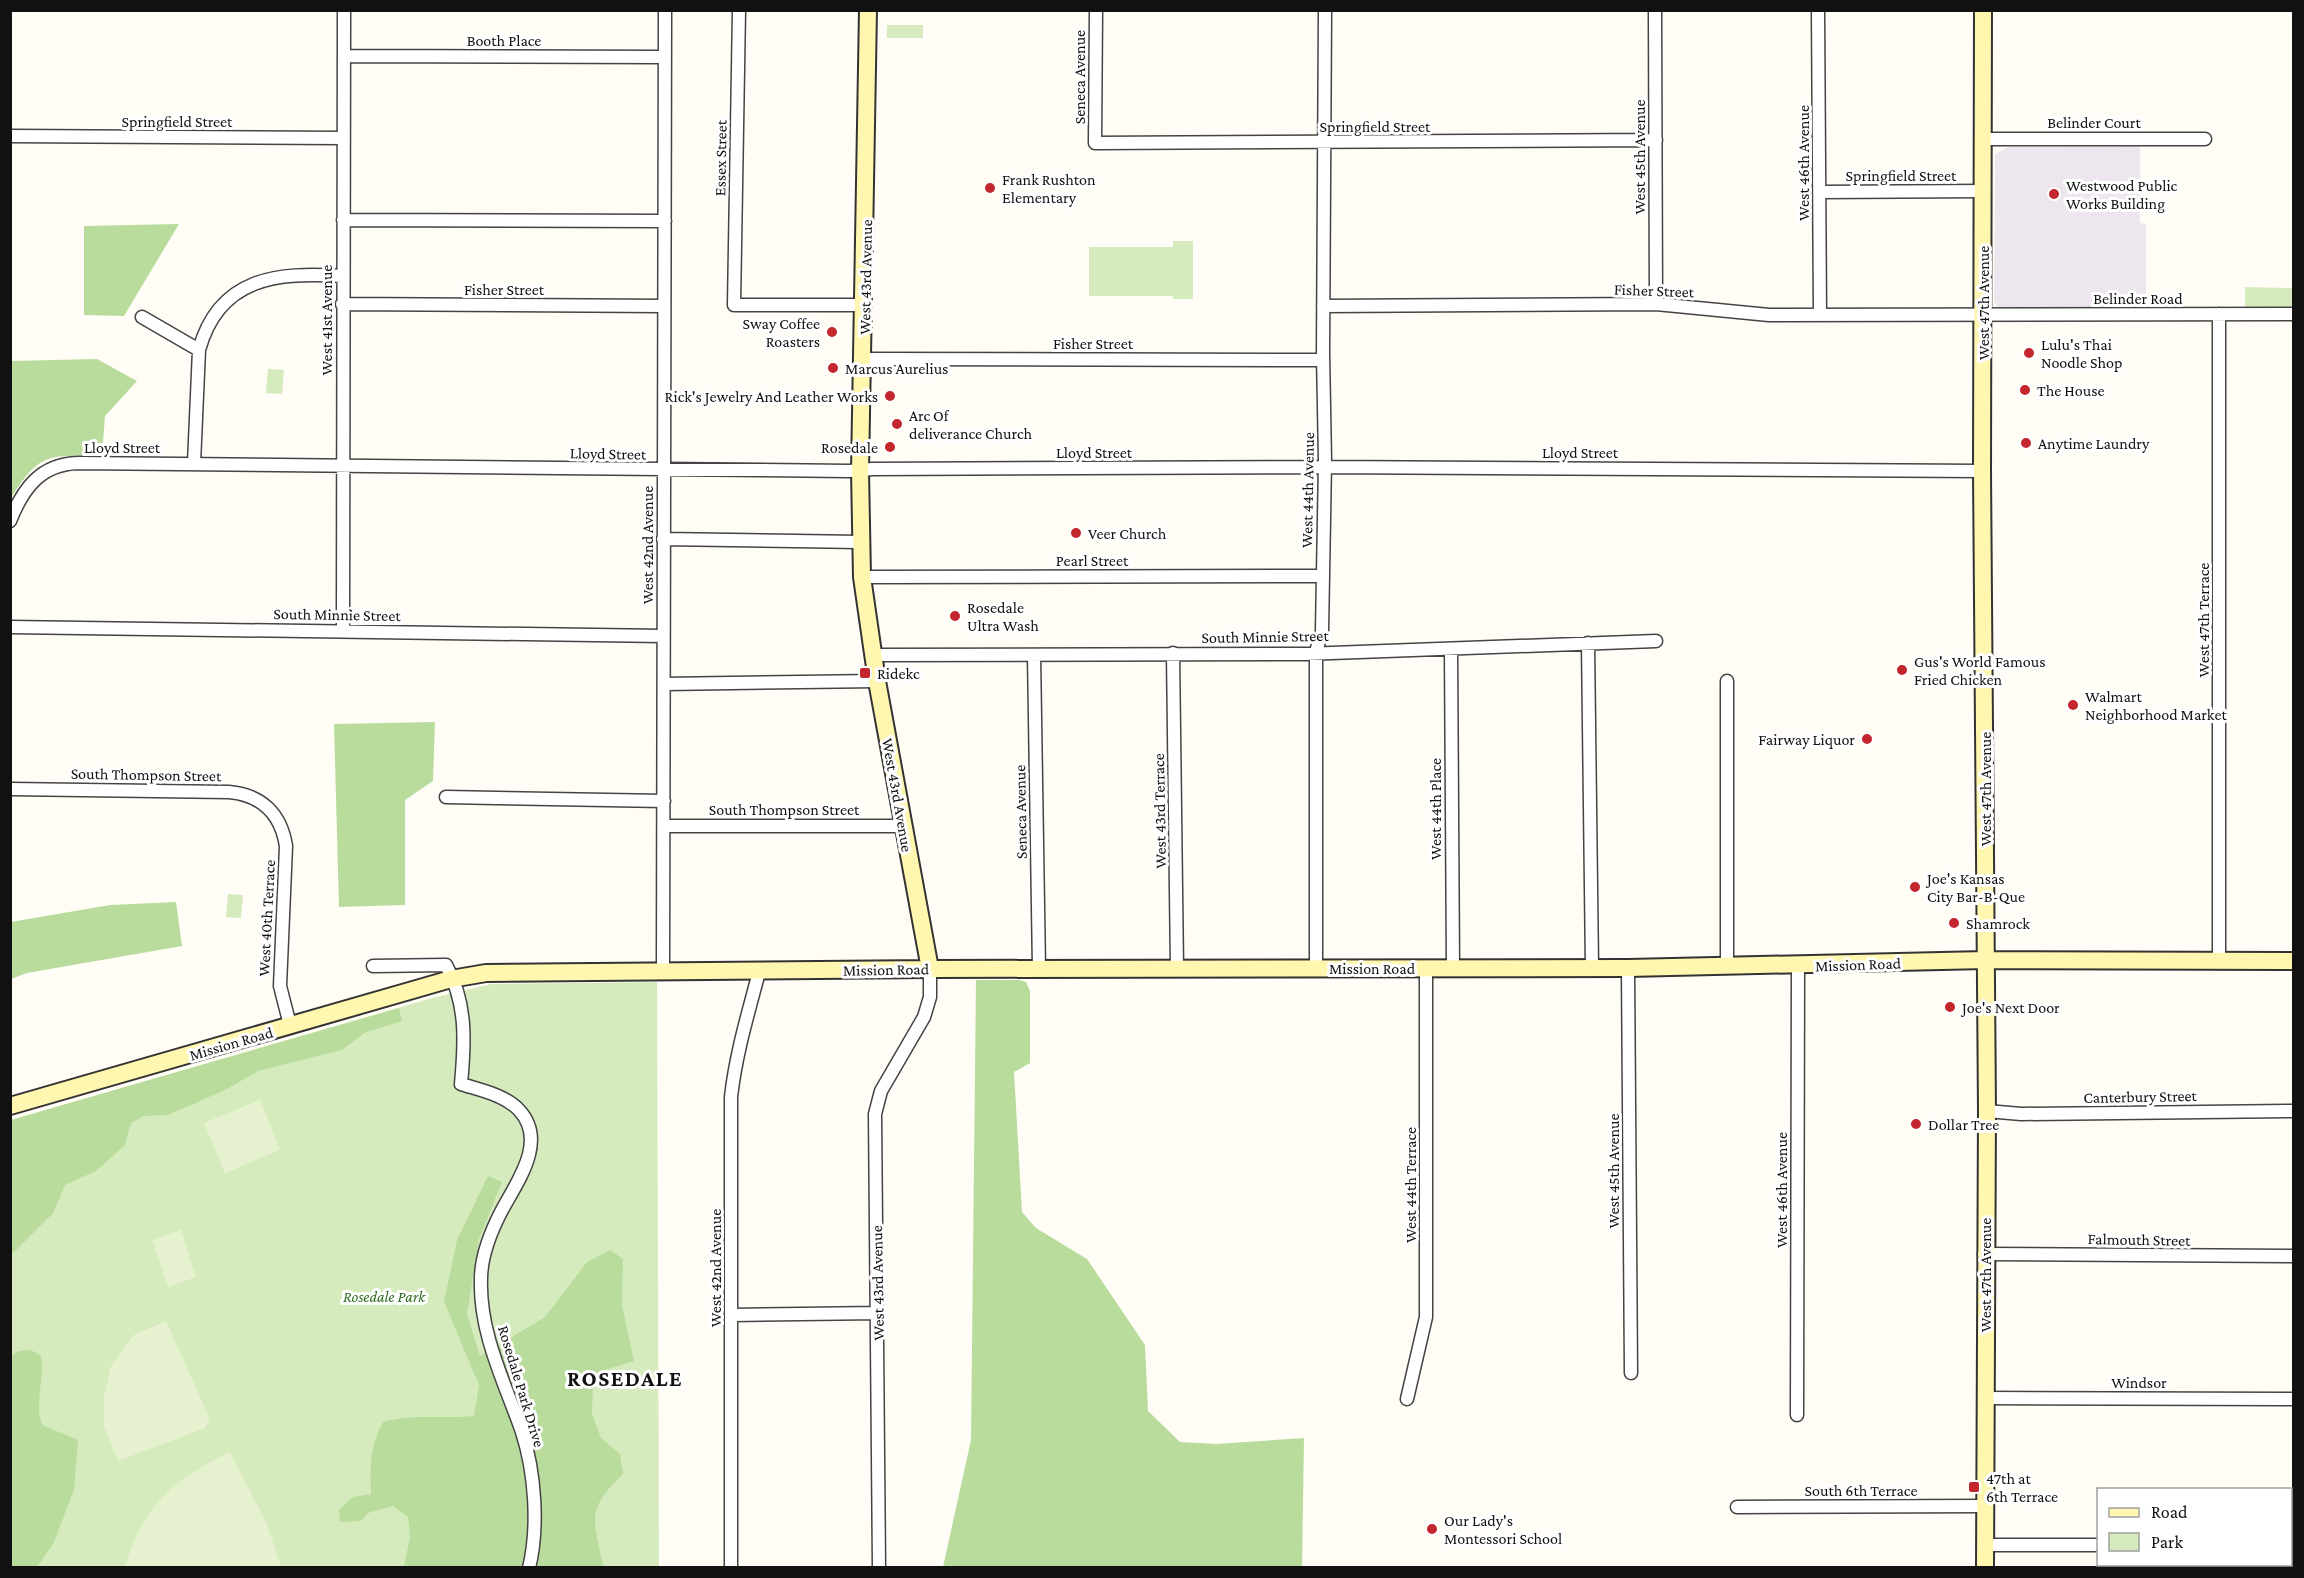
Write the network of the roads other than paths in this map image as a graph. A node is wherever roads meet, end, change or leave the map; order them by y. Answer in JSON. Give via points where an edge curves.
{"nodes":[{"id":1,"x":344,"y":10,"type":"edge"},
{"id":2,"x":665,"y":10,"type":"edge"},
{"id":3,"x":739,"y":10,"type":"edge"},
{"id":4,"x":868,"y":10,"type":"edge"},
{"id":5,"x":1096,"y":10,"type":"edge"},
{"id":6,"x":1325,"y":10,"type":"edge"},
{"id":7,"x":1655,"y":10,"type":"edge"},
{"id":8,"x":1818,"y":10,"type":"edge"},
{"id":9,"x":1983,"y":10,"type":"edge"},
{"id":10,"x":344,"y":56,"type":"junction"},
{"id":11,"x":664,"y":57,"type":"junction"},
{"id":12,"x":10,"y":136,"type":"edge"},
{"id":13,"x":343,"y":138,"type":"junction"},
{"id":14,"x":1982,"y":139,"type":"junction"},
{"id":15,"x":2205,"y":139,"type":"dead end"},
{"id":16,"x":1656,"y":140,"type":"junction"},
{"id":17,"x":1095,"y":143,"type":"joint"},
{"id":18,"x":1326,"y":143,"type":"junction"},
{"id":19,"x":1983,"y":191,"type":"junction"},
{"id":20,"x":1819,"y":192,"type":"junction"},
{"id":21,"x":343,"y":220,"type":"junction"},
{"id":22,"x":664,"y":221,"type":"junction"},
{"id":23,"x":342,"y":276,"type":"junction"},
{"id":24,"x":342,"y":304,"type":"junction"},
{"id":25,"x":1656,"y":304,"type":"junction"},
{"id":26,"x":865,"y":305,"type":"junction"},
{"id":27,"x":664,"y":306,"type":"junction"},
{"id":28,"x":1323,"y":306,"type":"junction"},
{"id":29,"x":2219,"y":314,"type":"junction"},
{"id":30,"x":2294,"y":314,"type":"edge"},
{"id":31,"x":1820,"y":315,"type":"junction"},
{"id":32,"x":1983,"y":315,"type":"junction"},
{"id":33,"x":142,"y":317,"type":"dead end"},
{"id":34,"x":199,"y":350,"type":"junction"},
{"id":35,"x":863,"y":359,"type":"junction"},
{"id":36,"x":1323,"y":360,"type":"junction"},
{"id":37,"x":194,"y":464,"type":"junction"},
{"id":38,"x":343,"y":466,"type":"junction"},
{"id":39,"x":1325,"y":467,"type":"junction"},
{"id":40,"x":664,"y":470,"type":"junction"},
{"id":41,"x":860,"y":471,"type":"junction"},
{"id":42,"x":1982,"y":471,"type":"junction"},
{"id":43,"x":10,"y":521,"type":"edge"},
{"id":44,"x":663,"y":539,"type":"junction"},
{"id":45,"x":860,"y":542,"type":"junction"},
{"id":46,"x":1321,"y":576,"type":"junction"},
{"id":47,"x":862,"y":577,"type":"junction"},
{"id":48,"x":10,"y":627,"type":"edge"},
{"id":49,"x":343,"y":630,"type":"junction"},
{"id":50,"x":663,"y":636,"type":"junction"},
{"id":51,"x":1656,"y":641,"type":"dead end"},
{"id":52,"x":1588,"y":643,"type":"junction"},
{"id":53,"x":1451,"y":650,"type":"junction"},
{"id":54,"x":1316,"y":652,"type":"junction"},
{"id":55,"x":1173,"y":653,"type":"junction"},
{"id":56,"x":873,"y":655,"type":"junction"},
{"id":57,"x":1034,"y":655,"type":"junction"},
{"id":58,"x":877,"y":681,"type":"junction"},
{"id":59,"x":1727,"y":681,"type":"dead end"},
{"id":60,"x":664,"y":684,"type":"junction"},
{"id":61,"x":10,"y":789,"type":"edge"},
{"id":62,"x":446,"y":797,"type":"dead end"},
{"id":63,"x":664,"y":801,"type":"junction"},
{"id":64,"x":274,"y":814,"type":"joint"},
{"id":65,"x":664,"y":826,"type":"junction"},
{"id":66,"x":904,"y":826,"type":"junction"},
{"id":67,"x":1985,"y":960,"type":"junction"},
{"id":68,"x":2219,"y":961,"type":"junction"},
{"id":69,"x":2294,"y":961,"type":"edge"},
{"id":70,"x":373,"y":966,"type":"dead end"},
{"id":71,"x":1798,"y":966,"type":"junction"},
{"id":72,"x":1727,"y":967,"type":"junction"},
{"id":73,"x":1426,"y":968,"type":"junction"},
{"id":74,"x":1453,"y":968,"type":"junction"},
{"id":75,"x":1592,"y":968,"type":"junction"},
{"id":76,"x":1628,"y":968,"type":"junction"},
{"id":77,"x":930,"y":969,"type":"junction"},
{"id":78,"x":1039,"y":969,"type":"junction"},
{"id":79,"x":1177,"y":969,"type":"junction"},
{"id":80,"x":1316,"y":969,"type":"junction"},
{"id":81,"x":663,"y":971,"type":"junction"},
{"id":82,"x":759,"y":972,"type":"junction"},
{"id":83,"x":451,"y":980,"type":"junction"},
{"id":84,"x":290,"y":1025,"type":"junction"},
{"id":85,"x":10,"y":1106,"type":"edge"},
{"id":86,"x":2294,"y":1111,"type":"edge"},
{"id":87,"x":1987,"y":1112,"type":"junction"},
{"id":88,"x":1984,"y":1254,"type":"junction"},
{"id":89,"x":2294,"y":1256,"type":"edge"},
{"id":90,"x":878,"y":1313,"type":"junction"},
{"id":91,"x":731,"y":1315,"type":"junction"},
{"id":92,"x":1631,"y":1373,"type":"dead end"},
{"id":93,"x":1985,"y":1398,"type":"junction"},
{"id":94,"x":1407,"y":1399,"type":"dead end"},
{"id":95,"x":2294,"y":1399,"type":"edge"},
{"id":96,"x":1797,"y":1415,"type":"dead end"},
{"id":97,"x":1986,"y":1506,"type":"junction"},
{"id":98,"x":1737,"y":1507,"type":"dead end"},
{"id":99,"x":1985,"y":1545,"type":"junction"},
{"id":100,"x":2097,"y":1545,"type":"edge"},
{"id":101,"x":529,"y":1568,"type":"edge"},
{"id":102,"x":731,"y":1568,"type":"edge"},
{"id":103,"x":879,"y":1568,"type":"edge"},
{"id":104,"x":1985,"y":1568,"type":"edge"}],
"edges":[{"from":1,"to":10,"type":"street","name":"West 41st Avenue"},
{"from":2,"to":11,"type":"street","name":"West 42nd Avenue"},
{"from":3,"to":26,"type":"street","name":"Essex Street","via":[[734,305]]},
{"from":4,"to":26,"type":"street","name":"West 43rd Avenue"},
{"from":5,"to":17,"type":"street","name":"Seneca Avenue"},
{"from":6,"to":18,"type":"street","name":"West 44th Avenue"},
{"from":7,"to":16,"type":"street","name":"West 45th Avenue"},
{"from":8,"to":20,"type":"street","name":"West 46th Avenue"},
{"from":9,"to":14,"type":"street","name":"West 47th Avenue"},
{"from":10,"to":11,"type":"street","name":"Booth Place"},
{"from":10,"to":13,"type":"street","name":"West 41st Avenue"},
{"from":11,"to":22,"type":"street","name":"West 42nd Avenue"},
{"from":12,"to":13,"type":"street","name":"Springfield Street"},
{"from":13,"to":21,"type":"street","name":"West 41st Avenue"},
{"from":14,"to":15,"type":"street","name":"Belinder Court"},
{"from":14,"to":19,"type":"street","name":"West 47th Avenue"},
{"from":16,"to":18,"type":"street","name":"Springfield Street"},
{"from":16,"to":25,"type":"street","name":"West 45th Avenue"},
{"from":17,"to":18,"type":"street","name":"Springfield Street"},
{"from":18,"to":28,"type":"street","name":"West 44th Avenue"},
{"from":19,"to":20,"type":"street","name":"Springfield Street"},
{"from":19,"to":32,"type":"street","name":"West 47th Avenue"},
{"from":20,"to":31,"type":"street","name":"West 46th Avenue"},
{"from":21,"to":22,"type":"street"},
{"from":21,"to":23,"type":"street","name":"West 41st Avenue"},
{"from":22,"to":27,"type":"street","name":"West 42nd Avenue"},
{"from":23,"to":24,"type":"street","name":"West 41st Avenue"},
{"from":23,"to":34,"type":"street","via":[[282,275],[241,289],[211,319]]},
{"from":24,"to":27,"type":"street","name":"Fisher Street"},
{"from":24,"to":38,"type":"street","name":"West 41st Avenue"},
{"from":25,"to":28,"type":"street","name":"Fisher Street"},
{"from":25,"to":31,"type":"street","name":"Fisher Street","via":[[1769,315]]},
{"from":26,"to":35,"type":"street","name":"West 43rd Avenue"},
{"from":27,"to":40,"type":"street","name":"West 42nd Avenue"},
{"from":28,"to":36,"type":"street","name":"West 44th Avenue"},
{"from":29,"to":30,"type":"street","name":"Belinder Road"},
{"from":29,"to":32,"type":"street","name":"Belinder Road"},
{"from":29,"to":68,"type":"street","name":"West 47th Terrace"},
{"from":31,"to":32,"type":"street","name":"Fisher Street"},
{"from":32,"to":42,"type":"street","name":"West 47th Avenue"},
{"from":33,"to":34,"type":"street"},
{"from":34,"to":37,"type":"street"},
{"from":35,"to":36,"type":"street","name":"Fisher Street"},
{"from":35,"to":41,"type":"street","name":"West 43rd Avenue"},
{"from":36,"to":39,"type":"street","name":"West 44th Avenue"},
{"from":37,"to":38,"type":"street","name":"Lloyd Street"},
{"from":37,"to":43,"type":"street","name":"Lloyd Street","via":[[64,463],[44,471]]},
{"from":38,"to":40,"type":"street","name":"Lloyd Street"},
{"from":38,"to":49,"type":"street","name":"West 41st Avenue"},
{"from":39,"to":41,"type":"street","name":"Lloyd Street"},
{"from":39,"to":42,"type":"street","name":"Lloyd Street"},
{"from":39,"to":46,"type":"street","name":"West 44th Avenue"},
{"from":40,"to":41,"type":"street","name":"Lloyd Street"},
{"from":40,"to":44,"type":"street","name":"West 42nd Avenue"},
{"from":41,"to":45,"type":"street","name":"West 43rd Avenue"},
{"from":42,"to":67,"type":"street","name":"West 47th Avenue"},
{"from":44,"to":45,"type":"street"},
{"from":44,"to":50,"type":"street","name":"West 42nd Avenue"},
{"from":45,"to":47,"type":"street","name":"West 43rd Avenue"},
{"from":46,"to":47,"type":"street","name":"Pearl Street"},
{"from":46,"to":54,"type":"street","name":"West 44th Avenue","via":[[1322,631]]},
{"from":47,"to":56,"type":"street","name":"West 43rd Avenue"},
{"from":48,"to":49,"type":"street","name":"South Minnie Street"},
{"from":49,"to":50,"type":"street","name":"South Minnie Street"},
{"from":50,"to":60,"type":"street","name":"West 42nd Avenue"},
{"from":51,"to":52,"type":"street","name":"South Minnie Street"},
{"from":52,"to":53,"type":"street","name":"South Minnie Street"},
{"from":52,"to":75,"type":"street"},
{"from":53,"to":54,"type":"street","name":"South Minnie Street"},
{"from":53,"to":74,"type":"street","name":"West 44th Place"},
{"from":54,"to":55,"type":"street","name":"South Minnie Street"},
{"from":54,"to":80,"type":"street","name":"West 44th Avenue"},
{"from":55,"to":57,"type":"street","name":"South Minnie Street"},
{"from":55,"to":79,"type":"street","name":"West 43rd Terrace"},
{"from":56,"to":57,"type":"street","name":"South Minnie Street"},
{"from":56,"to":58,"type":"street","name":"West 43rd Avenue"},
{"from":57,"to":78,"type":"street","name":"Seneca Avenue"},
{"from":58,"to":60,"type":"street"},
{"from":58,"to":66,"type":"street","name":"West 43rd Avenue"},
{"from":59,"to":72,"type":"street"},
{"from":60,"to":63,"type":"street","name":"West 42nd Avenue"},
{"from":61,"to":64,"type":"street","name":"South Thompson Street","via":[[242,793],[263,802]]},
{"from":62,"to":63,"type":"street"},
{"from":63,"to":65,"type":"street","name":"West 42nd Avenue"},
{"from":64,"to":84,"type":"street","name":"West 40th Terrace","via":[[283,828],[286,846],[280,987]]},
{"from":65,"to":66,"type":"street","name":"South Thompson Street"},
{"from":65,"to":81,"type":"street","name":"West 42nd Avenue"},
{"from":66,"to":77,"type":"street","name":"West 43rd Avenue"},
{"from":67,"to":68,"type":"street","name":"Mission Road"},
{"from":67,"to":71,"type":"street","name":"Mission Road"},
{"from":67,"to":87,"type":"street","name":"West 47th Avenue"},
{"from":68,"to":69,"type":"street","name":"Mission Road"},
{"from":70,"to":83,"type":"street","via":[[442,964]]},
{"from":71,"to":72,"type":"street","name":"Mission Road"},
{"from":71,"to":96,"type":"street","name":"West 46th Avenue"},
{"from":72,"to":76,"type":"street","name":"Mission Road"},
{"from":73,"to":74,"type":"street","name":"Mission Road"},
{"from":73,"to":80,"type":"street","name":"Mission Road"},
{"from":73,"to":94,"type":"street","name":"West 44th Terrace","via":[[1426,1317]]},
{"from":74,"to":75,"type":"street","name":"Mission Road"},
{"from":75,"to":76,"type":"street","name":"Mission Road"},
{"from":76,"to":92,"type":"street","name":"West 45th Avenue"},
{"from":77,"to":78,"type":"street","name":"Mission Road"},
{"from":77,"to":82,"type":"street","name":"Mission Road"},
{"from":77,"to":90,"type":"street","name":"West 43rd Avenue","via":[[930,997],[924,1017],[881,1090],[875,1114]]},
{"from":78,"to":79,"type":"street","name":"Mission Road"},
{"from":79,"to":80,"type":"street","name":"Mission Road"},
{"from":81,"to":82,"type":"street","name":"Mission Road"},
{"from":81,"to":83,"type":"street","name":"Mission Road","via":[[486,973]]},
{"from":82,"to":91,"type":"street","name":"West 42nd Avenue","via":[[740,1037],[731,1096]]},
{"from":83,"to":84,"type":"street","name":"Mission Road"},
{"from":83,"to":101,"type":"street","name":"Rosedale Park Drive","via":[[463,1008],[461,1084],[499,1096],[520,1111],[531,1149],[525,1171],[487,1245],[480,1278],[483,1313],[497,1368],[523,1435],[530,1472],[533,1531]]},
{"from":84,"to":85,"type":"street","name":"Mission Road"},
{"from":86,"to":87,"type":"street","name":"Canterbury Street"},
{"from":87,"to":88,"type":"street","name":"West 47th Avenue"},
{"from":88,"to":89,"type":"street","name":"Falmouth Street"},
{"from":88,"to":93,"type":"street","name":"West 47th Avenue"},
{"from":90,"to":91,"type":"street"},
{"from":90,"to":103,"type":"street","name":"West 43rd Avenue"},
{"from":91,"to":102,"type":"street","name":"West 42nd Avenue"},
{"from":93,"to":95,"type":"street","name":"Windsor"},
{"from":93,"to":97,"type":"street","name":"West 47th Avenue"},
{"from":97,"to":98,"type":"street","name":"South 6th Terrace"},
{"from":97,"to":99,"type":"street","name":"West 47th Avenue"},
{"from":99,"to":100,"type":"street"},
{"from":99,"to":104,"type":"street","name":"West 47th Avenue"}]}
